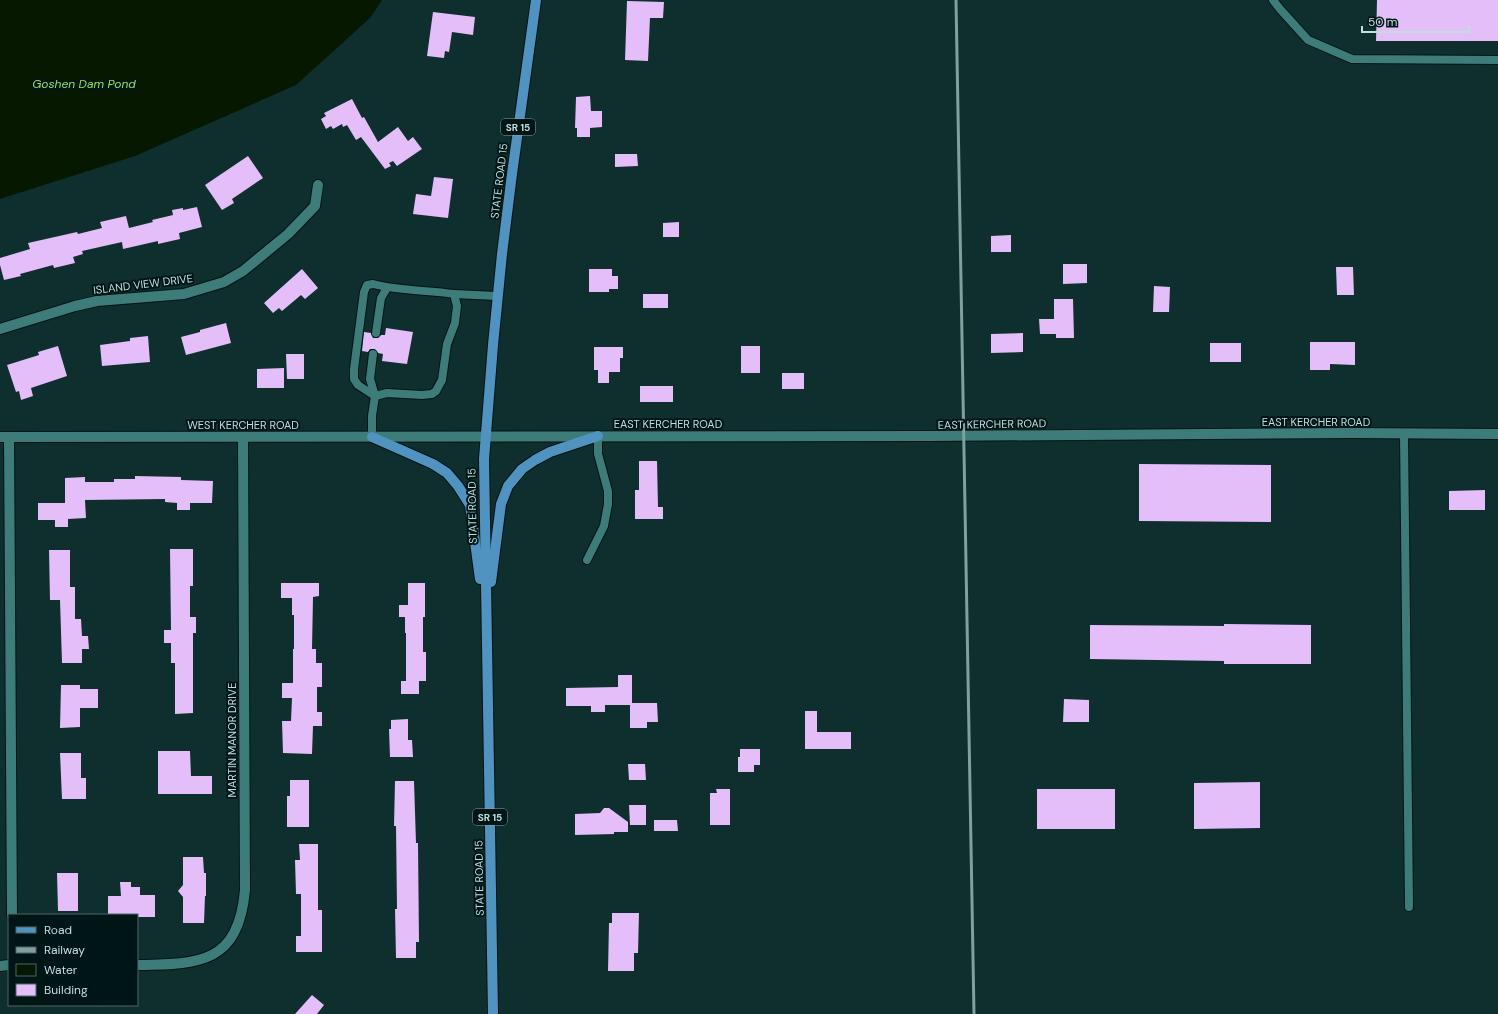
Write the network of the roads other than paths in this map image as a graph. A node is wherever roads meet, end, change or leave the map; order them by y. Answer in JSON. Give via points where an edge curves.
{"nodes":[{"id":1,"x":536,"y":0,"type":"edge"},
{"id":2,"x":1273,"y":0,"type":"edge"},
{"id":3,"x":1498,"y":60,"type":"edge"},
{"id":4,"x":318,"y":186,"type":"dead end"},
{"id":5,"x":387,"y":288,"type":"junction"},
{"id":6,"x":454,"y":294,"type":"junction"},
{"id":7,"x":497,"y":296,"type":"junction"},
{"id":8,"x":0,"y":328,"type":"edge"},
{"id":9,"x":376,"y":333,"type":"dead end"},
{"id":10,"x":373,"y":354,"type":"dead end"},
{"id":11,"x":375,"y":396,"type":"junction"},
{"id":12,"x":1404,"y":434,"type":"junction"},
{"id":13,"x":1498,"y":434,"type":"edge"},
{"id":14,"x":243,"y":436,"type":"junction"},
{"id":15,"x":485,"y":436,"type":"junction"},
{"id":16,"x":598,"y":436,"type":"junction"},
{"id":17,"x":4,"y":437,"type":"edge"},
{"id":18,"x":372,"y":437,"type":"junction"},
{"id":19,"x":587,"y":560,"type":"dead end"},
{"id":20,"x":486,"y":620,"type":"junction"},
{"id":21,"x":1409,"y":907,"type":"dead end"},
{"id":22,"x":12,"y":914,"type":"edge"},
{"id":23,"x":138,"y":964,"type":"edge"},
{"id":24,"x":493,"y":1014,"type":"edge"}],
"edges":[{"from":1,"to":7,"type":"main road","name":"STATE ROAD 15","number":"SR 15"},
{"from":2,"to":3,"type":"lane","via":[[1308,40],[1352,58]]},
{"from":4,"to":8,"type":"main road","name":"ISLAND VIEW DRIVE","via":[[315,206],[288,234],[243,271],[224,282],[184,294],[97,301]]},
{"from":5,"to":6,"type":"lane"},
{"from":5,"to":9,"type":"lane","via":[[381,298]]},
{"from":5,"to":11,"type":"lane","via":[[367,285],[364,292],[354,369],[354,379]]},
{"from":6,"to":7,"type":"lane"},
{"from":6,"to":11,"type":"lane","via":[[457,306],[455,323],[446,344],[442,380],[436,391],[422,395],[387,393]]},
{"from":7,"to":15,"type":"main road","name":"STATE ROAD 15","number":"SR 15"},
{"from":10,"to":11,"type":"lane","via":[[370,379]]},
{"from":11,"to":18,"type":"lane"},
{"from":12,"to":13,"type":"main road","name":"EAST KERCHER ROAD"},
{"from":12,"to":16,"type":"main road","name":"EAST KERCHER ROAD"},
{"from":12,"to":21,"type":"lane"},
{"from":14,"to":17,"type":"main road","name":"WEST KERCHER ROAD"},
{"from":14,"to":18,"type":"main road","name":"WEST KERCHER ROAD"},
{"from":14,"to":23,"type":"main road","name":"MARTIN MANOR DRIVE","via":[[244,904],[236,932],[218,952],[191,962]]},
{"from":15,"to":16,"type":"main road","name":"EAST KERCHER ROAD"},
{"from":15,"to":18,"type":"main road","name":"WEST KERCHER ROAD"},
{"from":15,"to":20,"type":"main road","name":"STATE ROAD 15","number":"SR 15"},
{"from":16,"to":19,"type":"lane","via":[[598,454],[608,491],[608,504],[604,526]]},
{"from":16,"to":20,"type":"main road","via":[[550,452],[535,460],[522,469],[508,486],[501,504]]},
{"from":17,"to":22,"type":"main road"},
{"from":18,"to":20,"type":"main road","via":[[417,456],[446,473],[470,505]]},
{"from":20,"to":24,"type":"main road","name":"STATE ROAD 15","number":"SR 15"}]}
